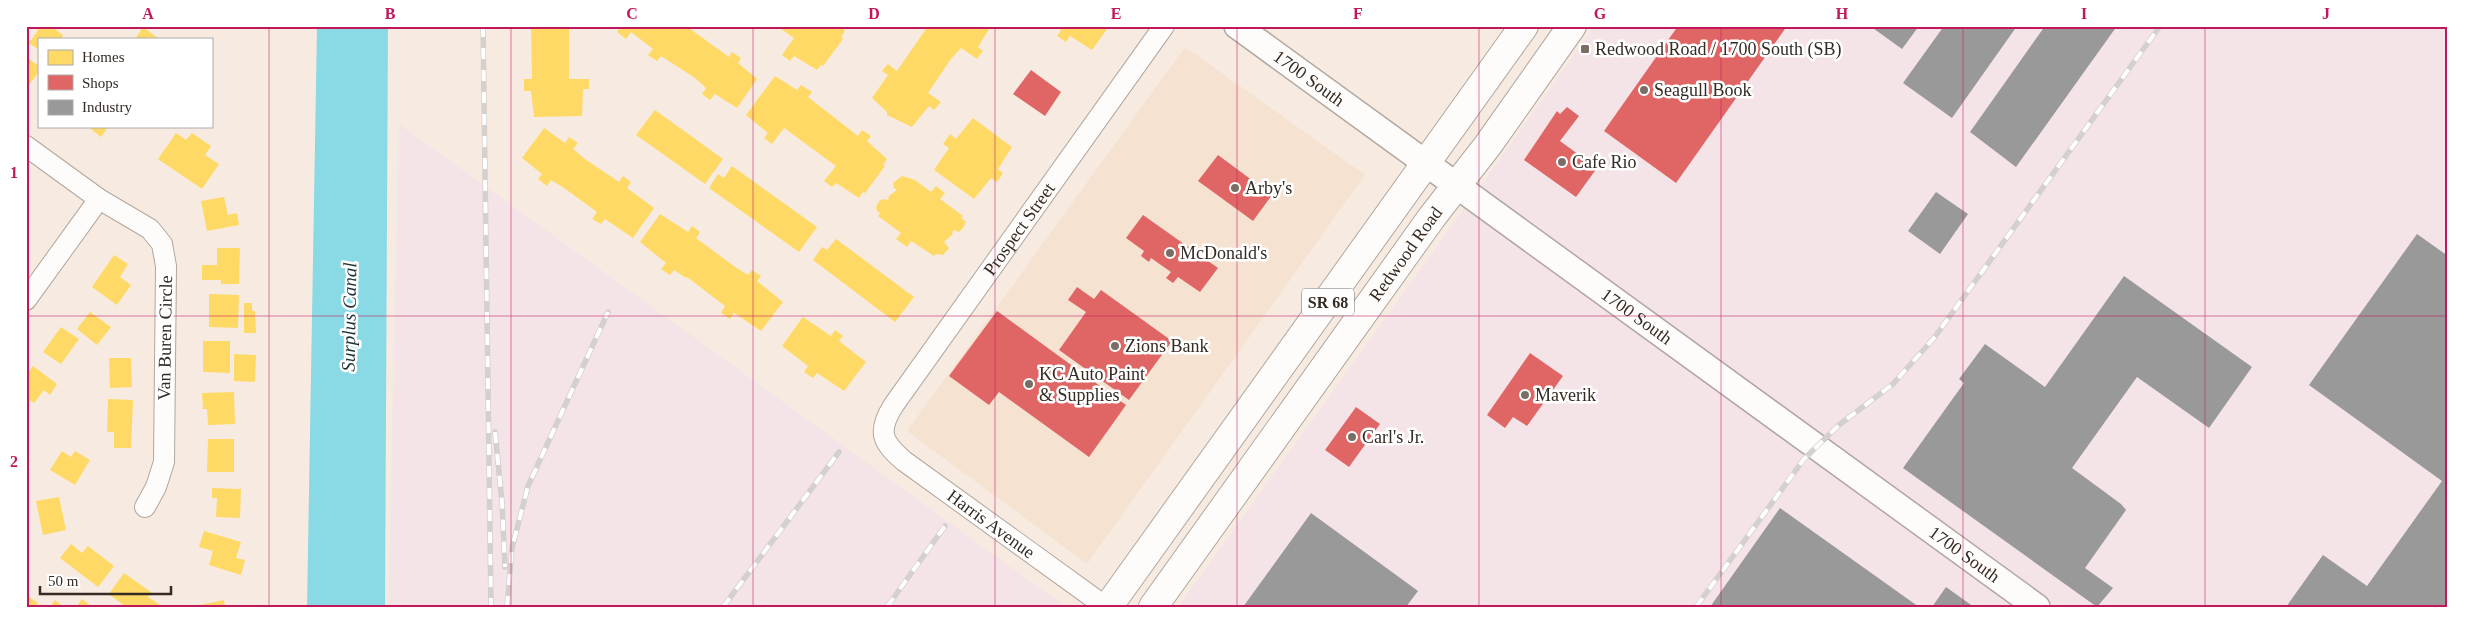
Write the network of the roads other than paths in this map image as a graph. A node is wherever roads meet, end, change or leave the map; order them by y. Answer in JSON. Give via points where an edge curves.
{"nodes":[{"id":1,"x":1164,"y":26,"type":"edge"},
{"id":2,"x":1237,"y":26,"type":"edge"},
{"id":3,"x":1524,"y":26,"type":"edge"},
{"id":4,"x":1572,"y":26,"type":"edge"},
{"id":5,"x":26,"y":146,"type":"edge"},
{"id":6,"x":1426,"y":164,"type":"junction"},
{"id":7,"x":1456,"y":186,"type":"junction"},
{"id":8,"x":99,"y":199,"type":"junction"},
{"id":9,"x":26,"y":300,"type":"edge"},
{"id":10,"x":883,"y":434,"type":"joint"},
{"id":11,"x":145,"y":507,"type":"dead end"},
{"id":12,"x":1107,"y":607,"type":"edge"},
{"id":13,"x":1153,"y":607,"type":"edge"},
{"id":14,"x":2037,"y":607,"type":"edge"}],
"edges":[{"from":1,"to":10,"type":"street","name":"Prospect Street","via":[[893,406],[884,421]]},
{"from":2,"to":6,"type":"street","name":"1700 South"},
{"from":3,"to":6,"type":"main road","name":"Redwood Road","number":"SR 68"},
{"from":4,"to":7,"type":"main road","name":"Redwood Road","number":"SR 68"},
{"from":5,"to":8,"type":"street","name":"Van Buren Circle"},
{"from":6,"to":7,"type":"street","name":"1700 South"},
{"from":6,"to":12,"type":"main road","name":"Redwood Road","number":"SR 68"},
{"from":7,"to":13,"type":"main road","name":"Redwood Road","number":"SR 68"},
{"from":7,"to":14,"type":"street","name":"1700 South"},
{"from":8,"to":9,"type":"street"},
{"from":8,"to":11,"type":"street","name":"Van Buren Circle","via":[[150,229],[162,244],[166,266],[164,462]]},
{"from":10,"to":12,"type":"street","name":"Harris Avenue","via":[[890,448],[904,461]]}]}
